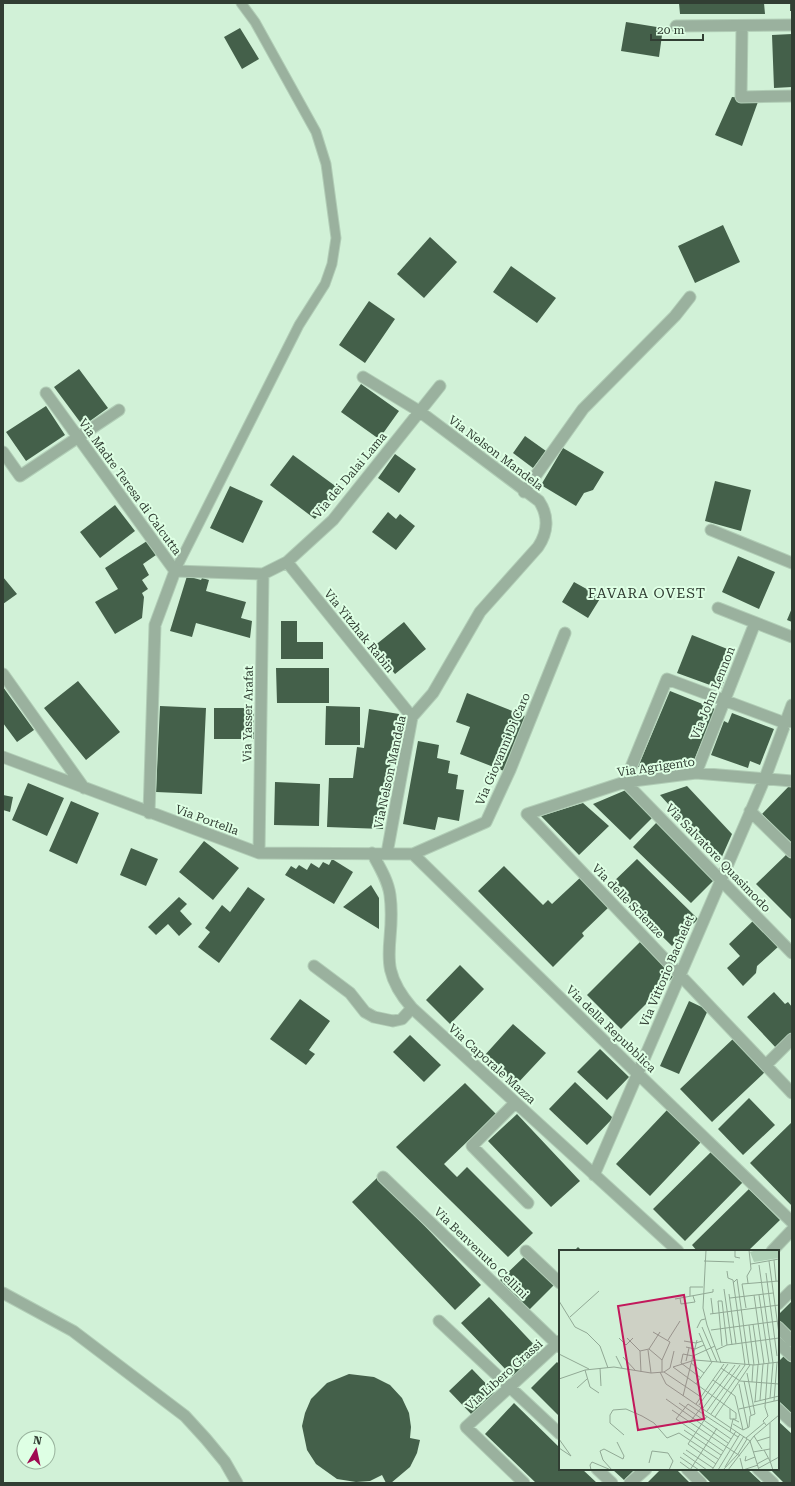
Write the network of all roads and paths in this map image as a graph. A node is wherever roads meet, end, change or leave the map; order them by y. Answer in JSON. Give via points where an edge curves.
{"nodes":[{"id":1,"x":241,"y":3,"type":"edge"},
{"id":2,"x":792,"y":25,"type":"edge"},
{"id":3,"x":676,"y":26,"type":"dead end"},
{"id":4,"x":742,"y":26,"type":"junction"},
{"id":5,"x":792,"y":96,"type":"edge"},
{"id":6,"x":690,"y":297,"type":"dead end"},
{"id":7,"x":363,"y":377,"type":"dead end"},
{"id":8,"x":440,"y":386,"type":"dead end"},
{"id":9,"x":46,"y":393,"type":"dead end"},
{"id":10,"x":119,"y":410,"type":"dead end"},
{"id":11,"x":419,"y":411,"type":"junction"},
{"id":12,"x":78,"y":438,"type":"junction"},
{"id":13,"x":3,"y":452,"type":"edge"},
{"id":14,"x":524,"y":492,"type":"junction"},
{"id":15,"x":711,"y":530,"type":"dead end"},
{"id":16,"x":287,"y":562,"type":"junction"},
{"id":17,"x":792,"y":563,"type":"edge"},
{"id":18,"x":175,"y":571,"type":"junction"},
{"id":19,"x":263,"y":574,"type":"junction"},
{"id":20,"x":718,"y":608,"type":"dead end"},
{"id":21,"x":755,"y":622,"type":"junction"},
{"id":22,"x":565,"y":633,"type":"dead end"},
{"id":23,"x":792,"y":637,"type":"edge"},
{"id":24,"x":3,"y":674,"type":"edge"},
{"id":25,"x":724,"y":700,"type":"junction"},
{"id":26,"x":792,"y":706,"type":"edge"},
{"id":27,"x":412,"y":717,"type":"junction"},
{"id":28,"x":789,"y":722,"type":"edge"},
{"id":29,"x":3,"y":757,"type":"edge"},
{"id":30,"x":696,"y":773,"type":"junction"},
{"id":31,"x":764,"y":778,"type":"junction"},
{"id":32,"x":792,"y":781,"type":"edge"},
{"id":33,"x":625,"y":782,"type":"junction"},
{"id":34,"x":84,"y":788,"type":"junction"},
{"id":35,"x":750,"y":811,"type":"junction"},
{"id":36,"x":149,"y":813,"type":"junction"},
{"id":37,"x":527,"y":814,"type":"joint"},
{"id":38,"x":792,"y":852,"type":"edge"},
{"id":39,"x":259,"y":853,"type":"junction"},
{"id":40,"x":372,"y":853,"type":"junction"},
{"id":41,"x":387,"y":853,"type":"junction"},
{"id":42,"x":413,"y":854,"type":"junction"},
{"id":43,"x":720,"y":880,"type":"junction"},
{"id":44,"x":792,"y":953,"type":"edge"},
{"id":45,"x":314,"y":966,"type":"dead end"},
{"id":46,"x":680,"y":974,"type":"junction"},
{"id":47,"x":412,"y":1008,"type":"junction"},
{"id":48,"x":792,"y":1039,"type":"edge"},
{"id":49,"x":766,"y":1065,"type":"junction"},
{"id":50,"x":637,"y":1073,"type":"junction"},
{"id":51,"x":792,"y":1093,"type":"edge"},
{"id":52,"x":515,"y":1103,"type":"junction"},
{"id":53,"x":594,"y":1175,"type":"junction"},
{"id":54,"x":383,"y":1177,"type":"dead end"},
{"id":55,"x":528,"y":1203,"type":"dead end"},
{"id":56,"x":792,"y":1222,"type":"edge"},
{"id":57,"x":792,"y":1230,"type":"edge"},
{"id":58,"x":677,"y":1250,"type":"edge"},
{"id":59,"x":773,"y":1250,"type":"edge"},
{"id":60,"x":526,"y":1251,"type":"dead end"},
{"id":61,"x":559,"y":1282,"type":"edge"},
{"id":62,"x":792,"y":1290,"type":"edge"},
{"id":63,"x":3,"y":1293,"type":"edge"},
{"id":64,"x":779,"y":1303,"type":"edge"},
{"id":65,"x":439,"y":1321,"type":"dead end"},
{"id":66,"x":779,"y":1329,"type":"edge"},
{"id":67,"x":792,"y":1341,"type":"edge"},
{"id":68,"x":559,"y":1344,"type":"edge"},
{"id":69,"x":779,"y":1346,"type":"edge"},
{"id":70,"x":792,"y":1356,"type":"edge"},
{"id":71,"x":510,"y":1387,"type":"junction"},
{"id":72,"x":779,"y":1410,"type":"edge"},
{"id":73,"x":792,"y":1422,"type":"edge"},
{"id":74,"x":559,"y":1433,"type":"edge"},
{"id":75,"x":598,"y":1470,"type":"edge"},
{"id":76,"x":645,"y":1470,"type":"edge"},
{"id":77,"x":688,"y":1470,"type":"edge"},
{"id":78,"x":759,"y":1470,"type":"edge"},
{"id":79,"x":237,"y":1483,"type":"edge"},
{"id":80,"x":524,"y":1483,"type":"edge"},
{"id":81,"x":612,"y":1483,"type":"edge"},
{"id":82,"x":630,"y":1483,"type":"edge"},
{"id":83,"x":701,"y":1483,"type":"edge"},
{"id":84,"x":773,"y":1483,"type":"edge"}],
"edges":[{"from":1,"to":18,"type":"lane","via":[[255,22],[316,132],[326,164],[336,238],[332,264],[325,284],[299,326]]},
{"from":2,"to":4,"type":"street"},
{"from":3,"to":4,"type":"street"},
{"from":4,"to":5,"type":"street","via":[[741,97]]},
{"from":6,"to":14,"type":"street","via":[[675,316],[583,409]]},
{"from":7,"to":11,"type":"street","name":"Via Nelson Mandela"},
{"from":8,"to":11,"type":"street","name":"Via dei Dalai Lama"},
{"from":9,"to":12,"type":"street","name":"Via Madre Teresa di Calcutta"},
{"from":10,"to":12,"type":"street"},
{"from":11,"to":14,"type":"street","name":"Via Nelson Mandela"},
{"from":11,"to":16,"type":"street","name":"Via dei Dalai Lama","via":[[333,520]]},
{"from":12,"to":13,"type":"street","via":[[20,476]]},
{"from":12,"to":18,"type":"street","name":"Via Madre Teresa di Calcutta"},
{"from":14,"to":27,"type":"street","name":"Via Nelson Mandela","via":[[539,501],[545,511],[546,529],[542,541],[480,612],[433,693]]},
{"from":15,"to":17,"type":"street"},
{"from":16,"to":19,"type":"street","name":"Via dei Dalai Lama"},
{"from":16,"to":27,"type":"street","name":"Via Yitzhak Rabin"},
{"from":18,"to":19,"type":"street","name":"Via dei Dalai Lama"},
{"from":18,"to":36,"type":"street","name":"Via Madre Teresa di Calcutta","via":[[154,625]]},
{"from":19,"to":39,"type":"street","name":"Via Yasser Arafat"},
{"from":20,"to":21,"type":"street"},
{"from":21,"to":23,"type":"street"},
{"from":21,"to":25,"type":"street","name":"Via John Lennon"},
{"from":22,"to":42,"type":"street","name":"Via Giovanni Di Caro","via":[[510,770],[486,822]]},
{"from":24,"to":34,"type":"street"},
{"from":25,"to":28,"type":"street"},
{"from":25,"to":30,"type":"street","name":"Via John Lennon"},
{"from":25,"to":33,"type":"street","via":[[668,679]]},
{"from":26,"to":28,"type":"street","name":"Via Vittorio Bachelet"},
{"from":27,"to":41,"type":"street","name":"Via Nelson Mandela"},
{"from":28,"to":31,"type":"street","name":"Via Vittorio Bachelet"},
{"from":29,"to":34,"type":"street","name":"Via Portella"},
{"from":30,"to":31,"type":"street","name":"Via Agrigento"},
{"from":30,"to":33,"type":"street","name":"Via Agrigento"},
{"from":31,"to":32,"type":"street","name":"Via Agrigento"},
{"from":31,"to":35,"type":"street","name":"Via Vittorio Bachelet"},
{"from":33,"to":37,"type":"street","name":"Via Agrigento"},
{"from":33,"to":43,"type":"street","name":"Via Salvatore Quasimodo"},
{"from":34,"to":36,"type":"street","name":"Via Portella"},
{"from":35,"to":38,"type":"street"},
{"from":35,"to":43,"type":"street","name":"Via Vittorio Bachelet"},
{"from":36,"to":39,"type":"street","name":"Via Portella"},
{"from":37,"to":46,"type":"street","name":"Via delle Scienze"},
{"from":39,"to":40,"type":"street","name":"Via Portella"},
{"from":40,"to":41,"type":"street","name":"Via Portella"},
{"from":40,"to":47,"type":"street","name":"Via Caporale Mazza","via":[[386,880],[390,895],[390,971],[397,988]]},
{"from":41,"to":42,"type":"street","name":"Via Portella"},
{"from":42,"to":50,"type":"street","name":"Via della Repubblica"},
{"from":43,"to":44,"type":"street","name":"Via Salvatore Quasimodo"},
{"from":43,"to":46,"type":"street","name":"Via Vittorio Bachelet"},
{"from":45,"to":47,"type":"street","via":[[350,992],[365,1012],[374,1017],[388,1021],[402,1019]]},
{"from":46,"to":49,"type":"street","name":"Via delle Scienze"},
{"from":46,"to":50,"type":"street","name":"Via Vittorio Bachelet"},
{"from":47,"to":52,"type":"street","name":"Via Caporale Mazza"},
{"from":48,"to":49,"type":"street"},
{"from":49,"to":51,"type":"street","name":"Via delle Scienze"},
{"from":50,"to":53,"type":"street","name":"Via Vittorio Bachelet"},
{"from":50,"to":56,"type":"street","name":"Via della Repubblica"},
{"from":52,"to":53,"type":"street","name":"Via Caporale Mazza"},
{"from":52,"to":55,"type":"street","via":[[472,1146]]},
{"from":53,"to":58,"type":"street","name":"Via Caporale Mazza"},
{"from":54,"to":68,"type":"street","name":"Via Benvenuto Cellini"},
{"from":57,"to":59,"type":"street"},
{"from":60,"to":61,"type":"street"},
{"from":62,"to":64,"type":"street"},
{"from":63,"to":79,"type":"street","via":[[72,1331],[185,1416],[215,1451]]},
{"from":65,"to":71,"type":"street"},
{"from":66,"to":67,"type":"street"},
{"from":68,"to":71,"type":"street","name":"Via Libero Grassi"},
{"from":69,"to":70,"type":"street"},
{"from":71,"to":74,"type":"street"},
{"from":71,"to":80,"type":"street","name":"Via Libero Grassi","via":[[466,1428]]},
{"from":72,"to":73,"type":"street"},
{"from":75,"to":81,"type":"street"},
{"from":76,"to":82,"type":"street"},
{"from":77,"to":83,"type":"street"},
{"from":78,"to":84,"type":"street"}]}
